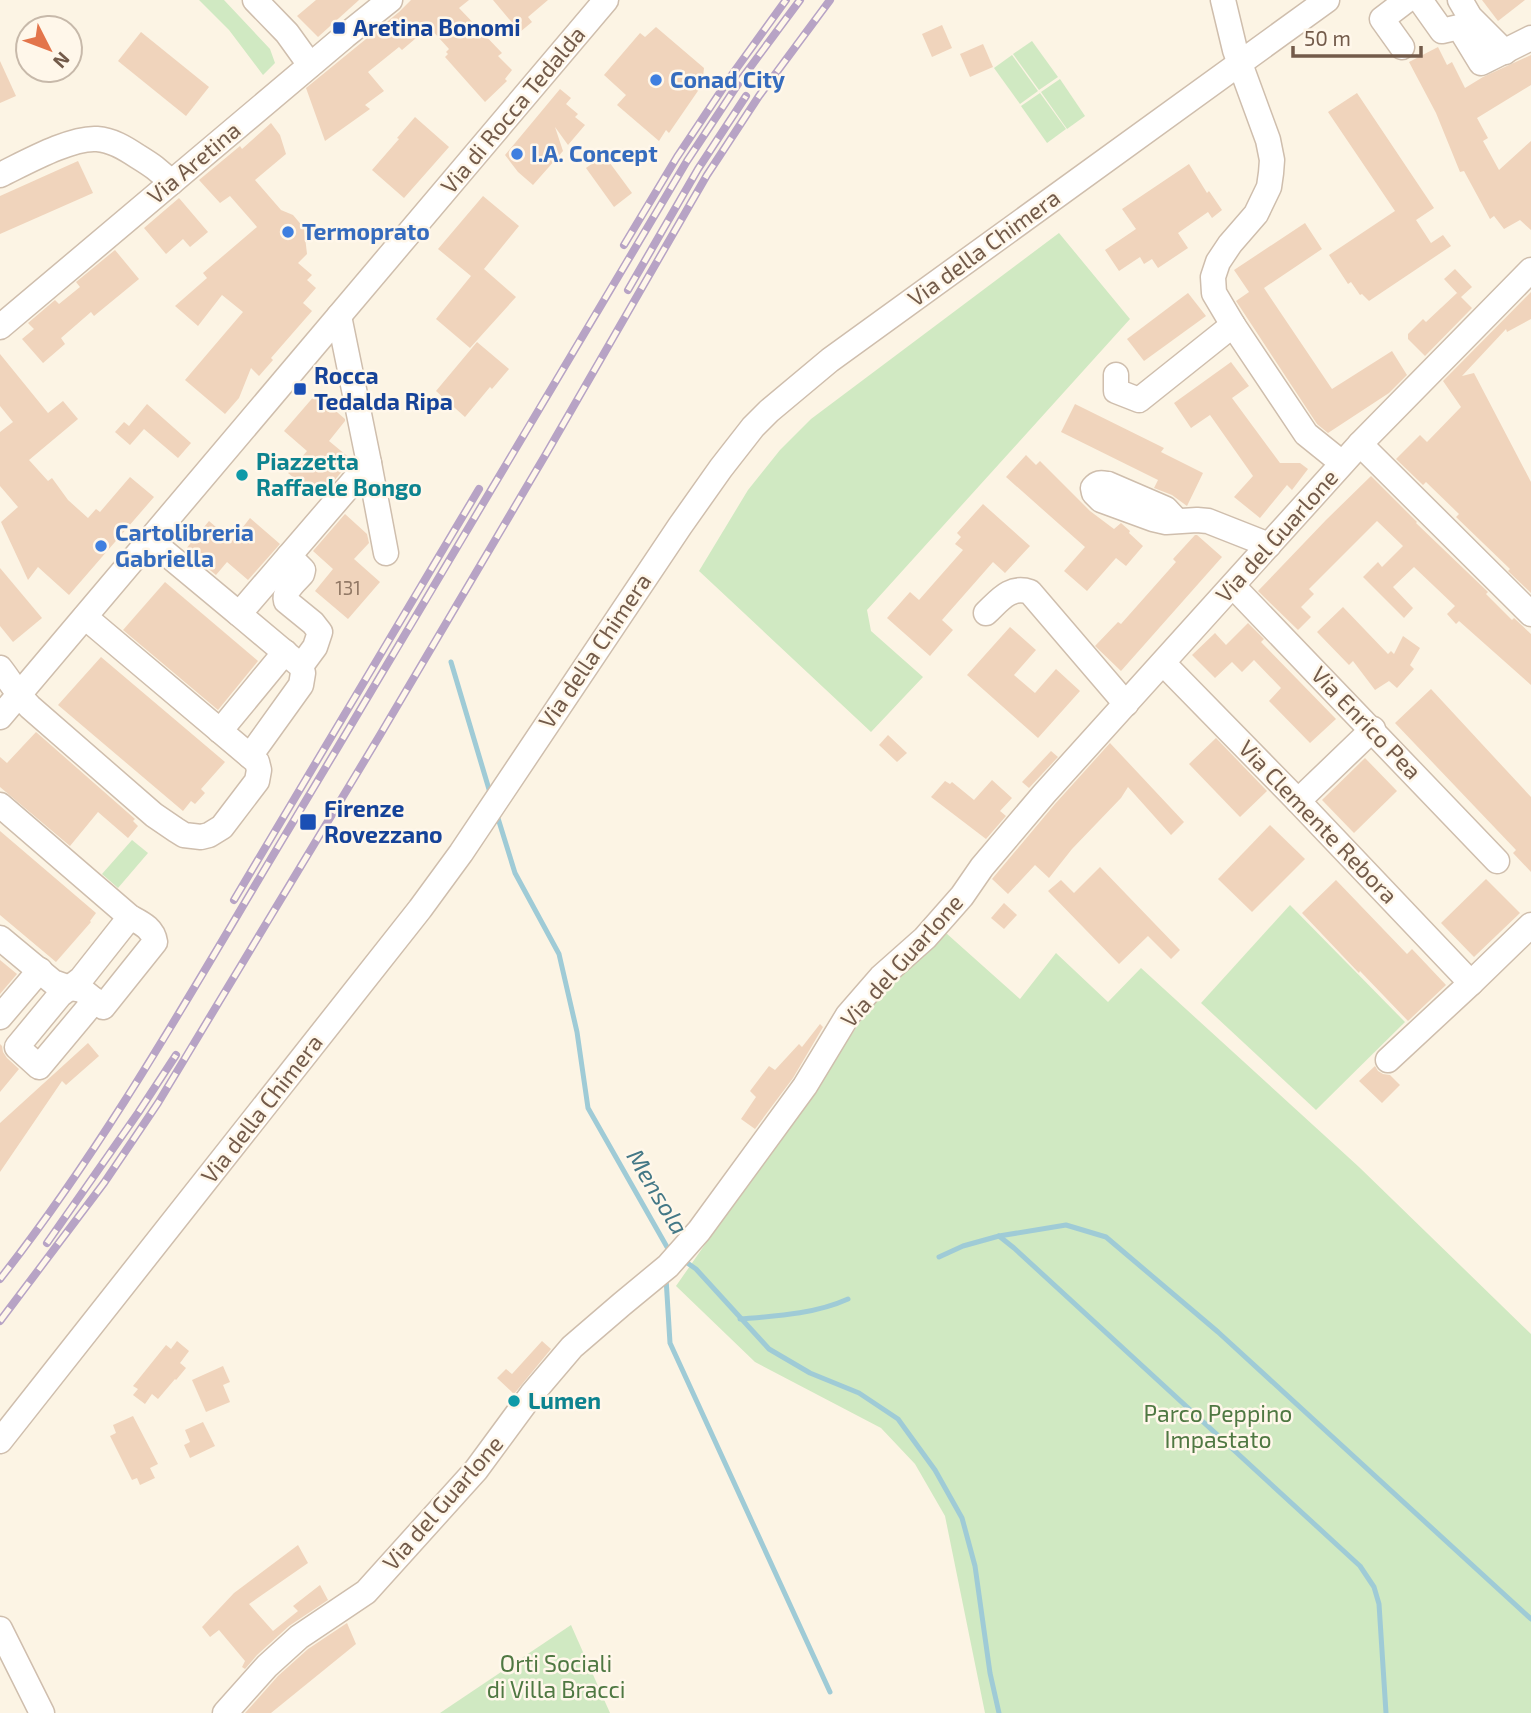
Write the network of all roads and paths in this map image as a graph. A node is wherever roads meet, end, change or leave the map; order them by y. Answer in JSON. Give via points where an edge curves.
{"nodes":[{"id":1,"x":256,"y":0,"type":"edge"},
{"id":2,"x":390,"y":0,"type":"edge"},
{"id":3,"x":606,"y":0,"type":"edge"},
{"id":4,"x":1223,"y":0,"type":"edge"},
{"id":5,"x":1327,"y":0,"type":"edge"},
{"id":6,"x":1407,"y":0,"type":"edge"},
{"id":7,"x":1420,"y":0,"type":"edge"},
{"id":8,"x":1463,"y":15,"type":"edge"},
{"id":9,"x":1531,"y":38,"type":"edge"},
{"id":10,"x":1402,"y":47,"type":"dead end"},
{"id":11,"x":1240,"y":62,"type":"junction"},
{"id":12,"x":310,"y":65,"type":"junction"},
{"id":13,"x":0,"y":174,"type":"edge"},
{"id":14,"x":171,"y":183,"type":"junction"},
{"id":15,"x":1531,"y":270,"type":"edge"},
{"id":16,"x":339,"y":316,"type":"junction"},
{"id":17,"x":1233,"y":325,"type":"junction"},
{"id":18,"x":0,"y":327,"type":"edge"},
{"id":19,"x":1116,"y":375,"type":"dead end"},
{"id":20,"x":1360,"y":444,"type":"junction"},
{"id":21,"x":369,"y":463,"type":"junction"},
{"id":22,"x":1342,"y":463,"type":"junction"},
{"id":23,"x":1177,"y":521,"type":"dead end"},
{"id":24,"x":150,"y":540,"type":"junction"},
{"id":25,"x":1269,"y":545,"type":"junction"},
{"id":26,"x":386,"y":553,"type":"dead end"},
{"id":27,"x":289,"y":556,"type":"junction"},
{"id":28,"x":1233,"y":586,"type":"junction"},
{"id":29,"x":986,"y":613,"type":"dead end"},
{"id":30,"x":239,"y":614,"type":"junction"},
{"id":31,"x":1531,"y":614,"type":"edge"},
{"id":32,"x":85,"y":617,"type":"junction"},
{"id":33,"x":293,"y":659,"type":"junction"},
{"id":34,"x":1163,"y":663,"type":"junction"},
{"id":35,"x":0,"y":668,"type":"edge"},
{"id":36,"x":18,"y":695,"type":"junction"},
{"id":37,"x":1126,"y":705,"type":"junction"},
{"id":38,"x":0,"y":717,"type":"edge"},
{"id":39,"x":1373,"y":729,"type":"junction"},
{"id":40,"x":220,"y":731,"type":"junction"},
{"id":41,"x":250,"y":756,"type":"junction"},
{"id":42,"x":1298,"y":801,"type":"junction"},
{"id":43,"x":0,"y":805,"type":"edge"},
{"id":44,"x":1497,"y":861,"type":"dead end"},
{"id":45,"x":130,"y":917,"type":"junction"},
{"id":46,"x":1531,"y":925,"type":"edge"},
{"id":47,"x":0,"y":938,"type":"edge"},
{"id":48,"x":40,"y":970,"type":"junction"},
{"id":49,"x":1471,"y":982,"type":"junction"},
{"id":50,"x":70,"y":988,"type":"junction"},
{"id":51,"x":95,"y":1000,"type":"junction"},
{"id":52,"x":0,"y":1017,"type":"edge"},
{"id":53,"x":8,"y":1040,"type":"edge"},
{"id":54,"x":1388,"y":1060,"type":"dead end"},
{"id":55,"x":0,"y":1441,"type":"edge"},
{"id":56,"x":0,"y":1629,"type":"edge"},
{"id":57,"x":42,"y":1713,"type":"edge"},
{"id":58,"x":225,"y":1713,"type":"edge"}],
"edges":[{"from":1,"to":12,"type":"street"},
{"from":2,"to":12,"type":"street","name":"Via Aretina"},
{"from":3,"to":16,"type":"street","name":"Via di Rocca Tedalda"},
{"from":4,"to":11,"type":"street"},
{"from":5,"to":11,"type":"street","name":"Via della Chimera"},
{"from":6,"to":10,"type":"street","via":[[1382,19]]},
{"from":7,"to":8,"type":"street","via":[[1442,31]]},
{"from":8,"to":9,"type":"street","via":[[1505,52]]},
{"from":11,"to":17,"type":"street","via":[[1272,160],[1264,200],[1218,262],[1213,277],[1214,293]]},
{"from":11,"to":55,"type":"street","name":"Via della Chimera","via":[[830,359],[769,411],[738,445],[420,909]]},
{"from":12,"to":14,"type":"street","name":"Via Aretina"},
{"from":13,"to":14,"type":"street","via":[[68,145],[98,139],[133,153]]},
{"from":14,"to":18,"type":"street","name":"Via Aretina"},
{"from":15,"to":20,"type":"street","name":"Via del Guarlone"},
{"from":16,"to":21,"type":"street"},
{"from":16,"to":24,"type":"street","name":"Via di Rocca Tedalda"},
{"from":17,"to":19,"type":"street","via":[[1139,400],[1116,391]]},
{"from":17,"to":22,"type":"street","via":[[1306,434]]},
{"from":20,"to":22,"type":"street","name":"Via del Guarlone"},
{"from":20,"to":31,"type":"street"},
{"from":21,"to":26,"type":"street"},
{"from":21,"to":27,"type":"street"},
{"from":22,"to":25,"type":"street","name":"Via del Guarlone"},
{"from":23,"to":25,"type":"street","via":[[1208,521]]},
{"from":24,"to":30,"type":"street"},
{"from":24,"to":32,"type":"street","name":"Via di Rocca Tedalda"},
{"from":25,"to":28,"type":"street","name":"Via del Guarlone"},
{"from":27,"to":30,"type":"street"},
{"from":27,"to":33,"type":"street","via":[[303,570],[286,601],[320,632],[315,647]]},
{"from":28,"to":34,"type":"street","name":"Via del Guarlone"},
{"from":28,"to":39,"type":"street","name":"Via Enrico Pea"},
{"from":29,"to":37,"type":"street","via":[[1009,593],[1030,592]]},
{"from":30,"to":33,"type":"street"},
{"from":32,"to":36,"type":"street","name":"Via di Rocca Tedalda"},
{"from":32,"to":40,"type":"street"},
{"from":33,"to":40,"type":"street"},
{"from":33,"to":41,"type":"street","via":[[303,673],[301,685]]},
{"from":34,"to":37,"type":"street","name":"Via del Guarlone"},
{"from":34,"to":42,"type":"street","name":"Via Clemente Rebora"},
{"from":35,"to":36,"type":"street"},
{"from":36,"to":38,"type":"street","name":"Via di Rocca Tedalda"},
{"from":36,"to":41,"type":"street","via":[[154,815],[184,835],[201,837],[222,827],[257,781],[257,762]]},
{"from":37,"to":58,"type":"street","name":"Via del Guarlone","via":[[1035,804],[926,937],[881,977],[848,1015],[804,1086],[676,1257],[572,1347],[476,1470],[366,1592],[299,1637]]},
{"from":39,"to":42,"type":"street"},
{"from":39,"to":44,"type":"street","name":"Via Enrico Pea"},
{"from":40,"to":41,"type":"street"},
{"from":42,"to":49,"type":"street","name":"Via Clemente Rebora"},
{"from":43,"to":45,"type":"street"},
{"from":45,"to":50,"type":"street"},
{"from":45,"to":51,"type":"street","via":[[148,928],[155,942],[103,1007]]},
{"from":46,"to":49,"type":"street"},
{"from":47,"to":48,"type":"street"},
{"from":48,"to":50,"type":"street","via":[[53,982]]},
{"from":48,"to":52,"type":"street"},
{"from":49,"to":54,"type":"street"},
{"from":50,"to":51,"type":"street"},
{"from":50,"to":53,"type":"street"},
{"from":51,"to":53,"type":"street","via":[[39,1067]]},
{"from":56,"to":57,"type":"street"}]}
